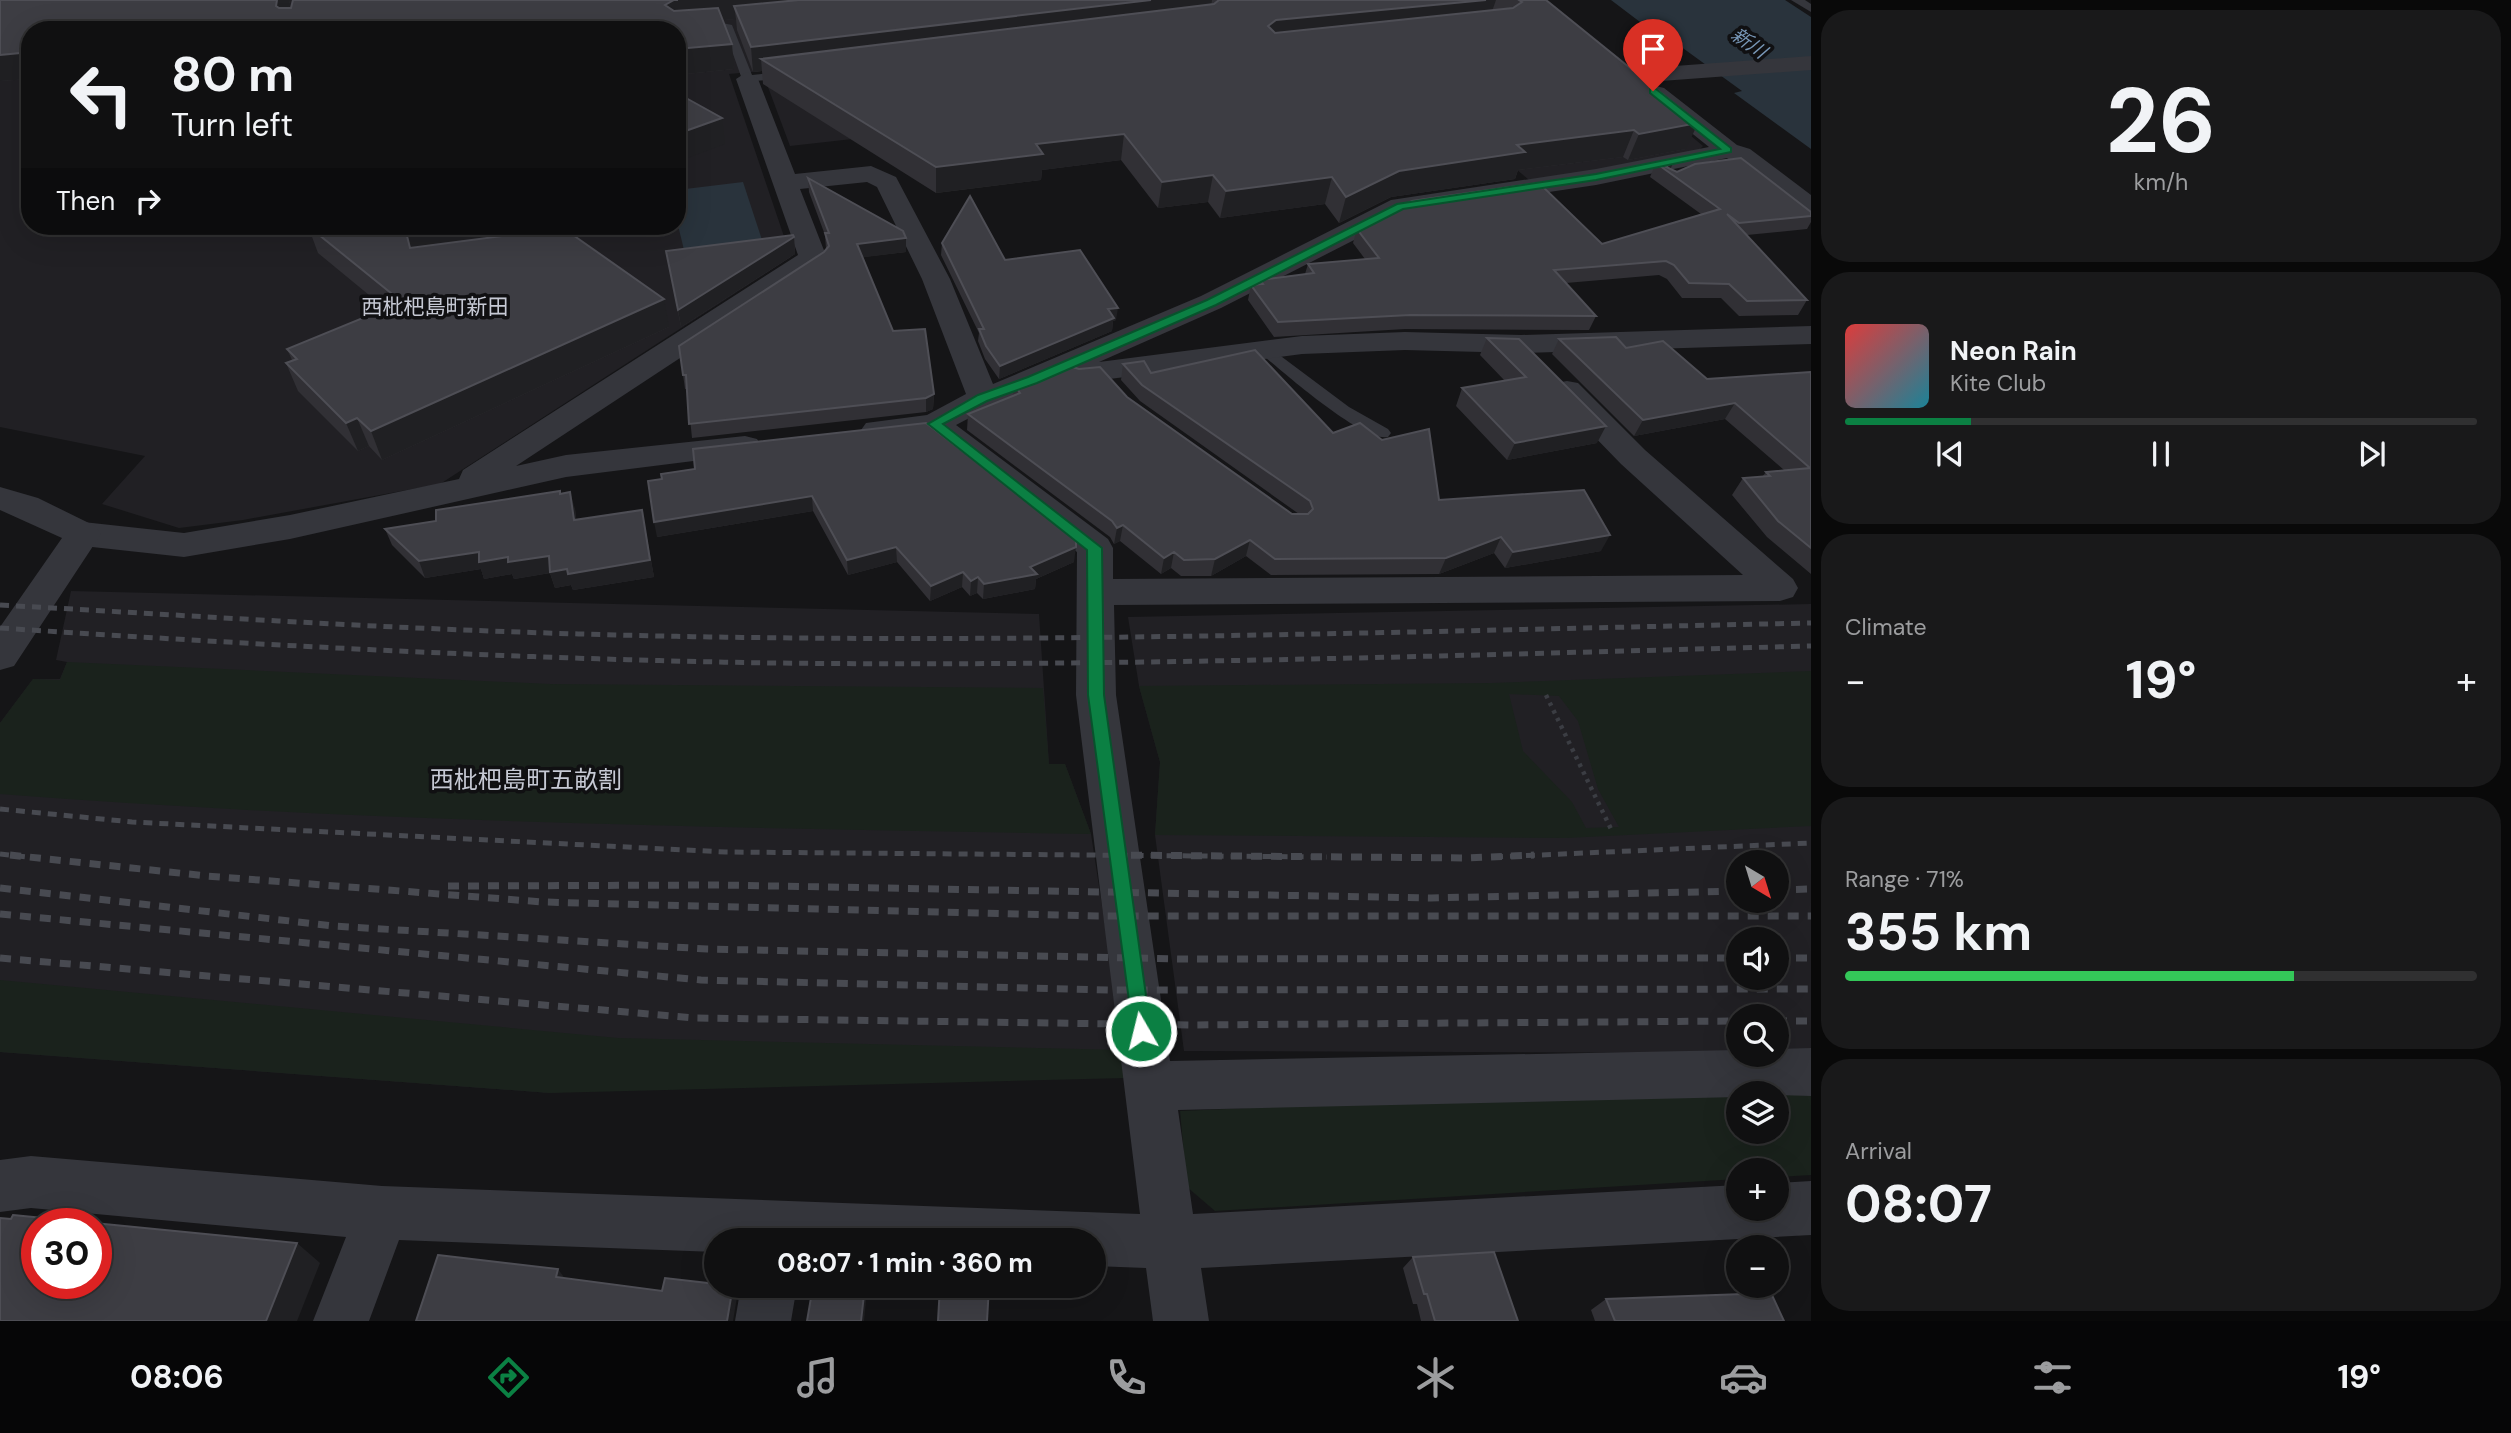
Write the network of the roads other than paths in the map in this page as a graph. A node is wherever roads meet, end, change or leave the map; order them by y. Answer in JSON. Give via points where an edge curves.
{"nodes":[{"id":1,"x":1797,"y":0,"type":"edge"},
{"id":2,"x":1811,"y":9,"type":"edge"},
{"id":3,"x":740,"y":24,"type":"edge"},
{"id":4,"x":1613,"y":59,"type":"edge"},
{"id":5,"x":1811,"y":63,"type":"edge"},
{"id":6,"x":800,"y":74,"type":"edge"},
{"id":7,"x":1634,"y":76,"type":"junction"},
{"id":8,"x":747,"y":79,"type":"junction"},
{"id":9,"x":1738,"y":155,"type":"junction"},
{"id":10,"x":1677,"y":176,"type":"edge"},
{"id":11,"x":785,"y":183,"type":"junction"},
{"id":12,"x":1811,"y":207,"type":"edge"},
{"id":13,"x":1811,"y":335,"type":"edge"},
{"id":14,"x":1521,"y":344,"type":"junction"},
{"id":15,"x":1266,"y":350,"type":"junction"},
{"id":16,"x":1033,"y":380,"type":"junction"},
{"id":17,"x":982,"y":398,"type":"junction"},
{"id":18,"x":934,"y":424,"type":"junction"},
{"id":19,"x":852,"y":433,"type":"edge"},
{"id":20,"x":1382,"y":433,"type":"dead end"},
{"id":21,"x":771,"y":443,"type":"edge"},
{"id":22,"x":456,"y":491,"type":"junction"},
{"id":23,"x":0,"y":498,"type":"edge"},
{"id":24,"x":83,"y":534,"type":"junction"},
{"id":25,"x":1096,"y":592,"type":"junction"},
{"id":26,"x":0,"y":656,"type":"edge"},
{"id":27,"x":1811,"y":1072,"type":"edge"},
{"id":28,"x":1149,"y":1086,"type":"junction"},
{"id":29,"x":0,"y":1186,"type":"edge"},
{"id":30,"x":1811,"y":1208,"type":"edge"},
{"id":31,"x":382,"y":1213,"type":"junction"},
{"id":32,"x":704,"y":1231,"type":"edge"},
{"id":33,"x":1106,"y":1241,"type":"edge"},
{"id":34,"x":1172,"y":1242,"type":"junction"},
{"id":35,"x":767,"y":1298,"type":"edge"},
{"id":36,"x":341,"y":1321,"type":"edge"},
{"id":37,"x":764,"y":1321,"type":"edge"},
{"id":38,"x":1181,"y":1321,"type":"edge"}],
"edges":[{"from":1,"to":2,"type":"lane"},
{"from":3,"to":8,"type":"lane","via":[[720,26]]},
{"from":4,"to":7,"type":"street"},
{"from":5,"to":7,"type":"street"},
{"from":6,"to":8,"type":"lane"},
{"from":7,"to":9,"type":"street"},
{"from":8,"to":11,"type":"street"},
{"from":9,"to":10,"type":"lane"},
{"from":9,"to":12,"type":"street"},
{"from":9,"to":16,"type":"street","via":[[1400,206],[1211,302]]},
{"from":11,"to":17,"type":"street","via":[[871,174],[887,182],[936,279]]},
{"from":11,"to":22,"type":"street","via":[[814,258]]},
{"from":13,"to":14,"type":"street"},
{"from":14,"to":15,"type":"street","via":[[1405,341]]},
{"from":14,"to":25,"type":"street","via":[[1633,457],[1780,588]]},
{"from":15,"to":16,"type":"street","via":[[1107,380]]},
{"from":15,"to":20,"type":"lane","via":[[1343,411]]},
{"from":16,"to":17,"type":"street"},
{"from":17,"to":18,"type":"street"},
{"from":18,"to":19,"type":"street"},
{"from":18,"to":25,"type":"street","via":[[1095,548]]},
{"from":21,"to":22,"type":"street","via":[[566,466]]},
{"from":22,"to":24,"type":"street","via":[[184,545]]},
{"from":23,"to":24,"type":"street"},
{"from":24,"to":26,"type":"street"},
{"from":25,"to":28,"type":"street","via":[[1096,695]]},
{"from":27,"to":28,"type":"street"},
{"from":28,"to":34,"type":"street"},
{"from":29,"to":31,"type":"street","via":[[31,1182]]},
{"from":30,"to":34,"type":"street"},
{"from":31,"to":32,"type":"street"},
{"from":31,"to":36,"type":"street"},
{"from":33,"to":34,"type":"street"},
{"from":34,"to":38,"type":"street"},
{"from":35,"to":37,"type":"street"}]}
